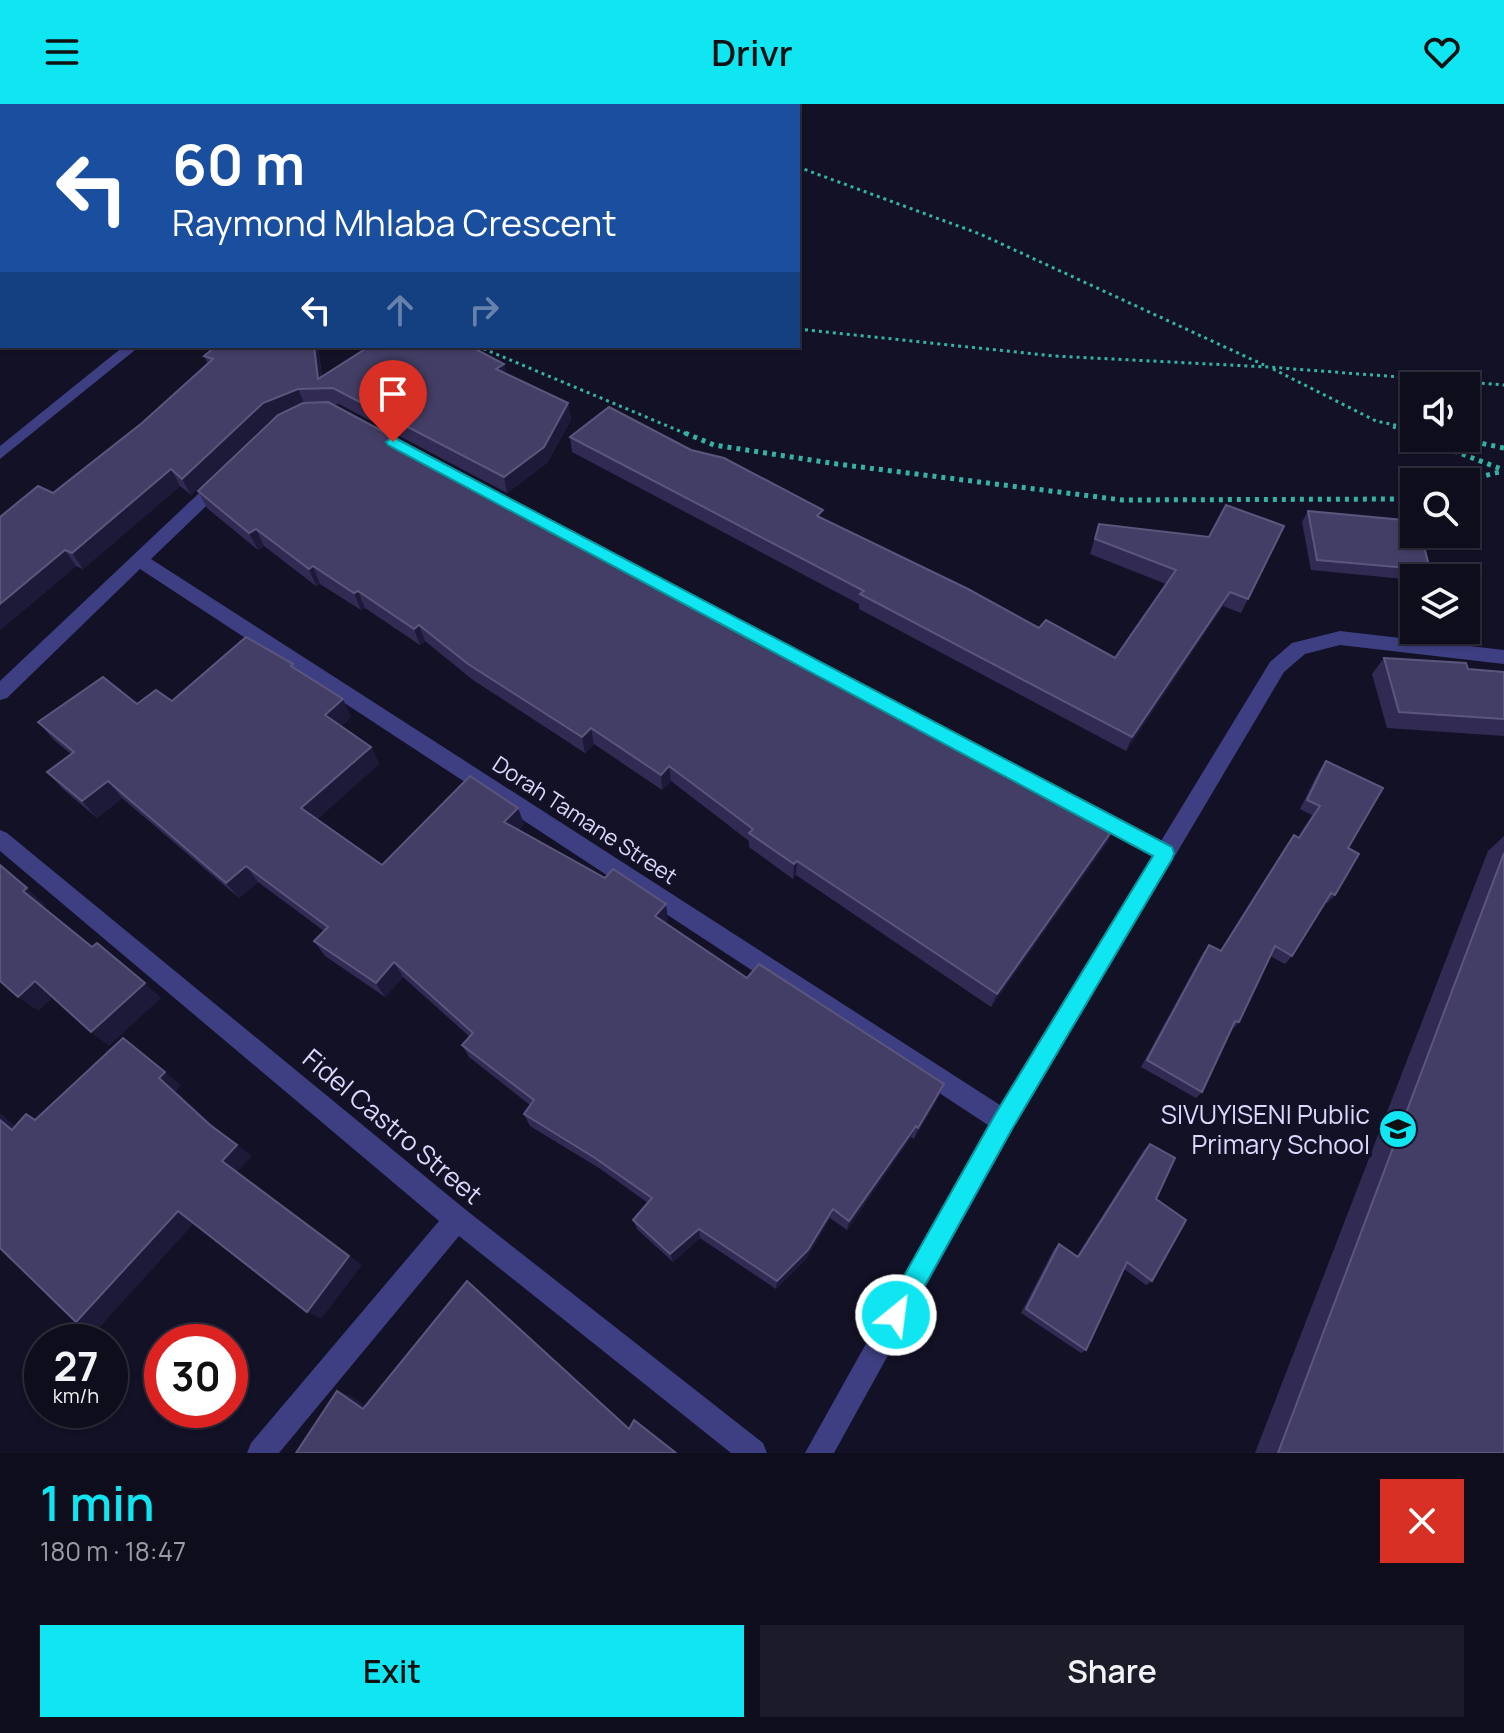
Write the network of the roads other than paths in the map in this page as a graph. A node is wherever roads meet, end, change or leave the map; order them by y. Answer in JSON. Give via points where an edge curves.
{"nodes":[{"id":1,"x":131,"y":348,"type":"edge"},
{"id":2,"x":0,"y":454,"type":"edge"},
{"id":3,"x":236,"y":467,"type":"edge"},
{"id":4,"x":478,"y":487,"type":"edge"},
{"id":5,"x":139,"y":560,"type":"junction"},
{"id":6,"x":618,"y":562,"type":"edge"},
{"id":7,"x":646,"y":577,"type":"edge"},
{"id":8,"x":772,"y":644,"type":"edge"},
{"id":9,"x":1504,"y":657,"type":"edge"},
{"id":10,"x":0,"y":693,"type":"edge"},
{"id":11,"x":1081,"y":808,"type":"edge"},
{"id":12,"x":0,"y":839,"type":"edge"},
{"id":13,"x":1165,"y":853,"type":"junction"},
{"id":14,"x":1004,"y":1121,"type":"junction"},
{"id":15,"x":457,"y":1219,"type":"junction"},
{"id":16,"x":261,"y":1453,"type":"edge"},
{"id":17,"x":753,"y":1453,"type":"edge"},
{"id":18,"x":819,"y":1453,"type":"edge"}],
"edges":[{"from":1,"to":2,"type":"street"},
{"from":3,"to":5,"type":"street"},
{"from":4,"to":6,"type":"street"},
{"from":5,"to":10,"type":"street"},
{"from":5,"to":14,"type":"street","name":"Dorah Tamane Street"},
{"from":7,"to":8,"type":"street"},
{"from":9,"to":13,"type":"street","via":[[1340,638],[1299,648],[1277,667]]},
{"from":11,"to":13,"type":"street"},
{"from":12,"to":15,"type":"street","name":"Fidel Castro Street"},
{"from":13,"to":14,"type":"street"},
{"from":14,"to":18,"type":"street"},
{"from":15,"to":16,"type":"street"},
{"from":15,"to":17,"type":"street","name":"Fidel Castro Street"}]}
